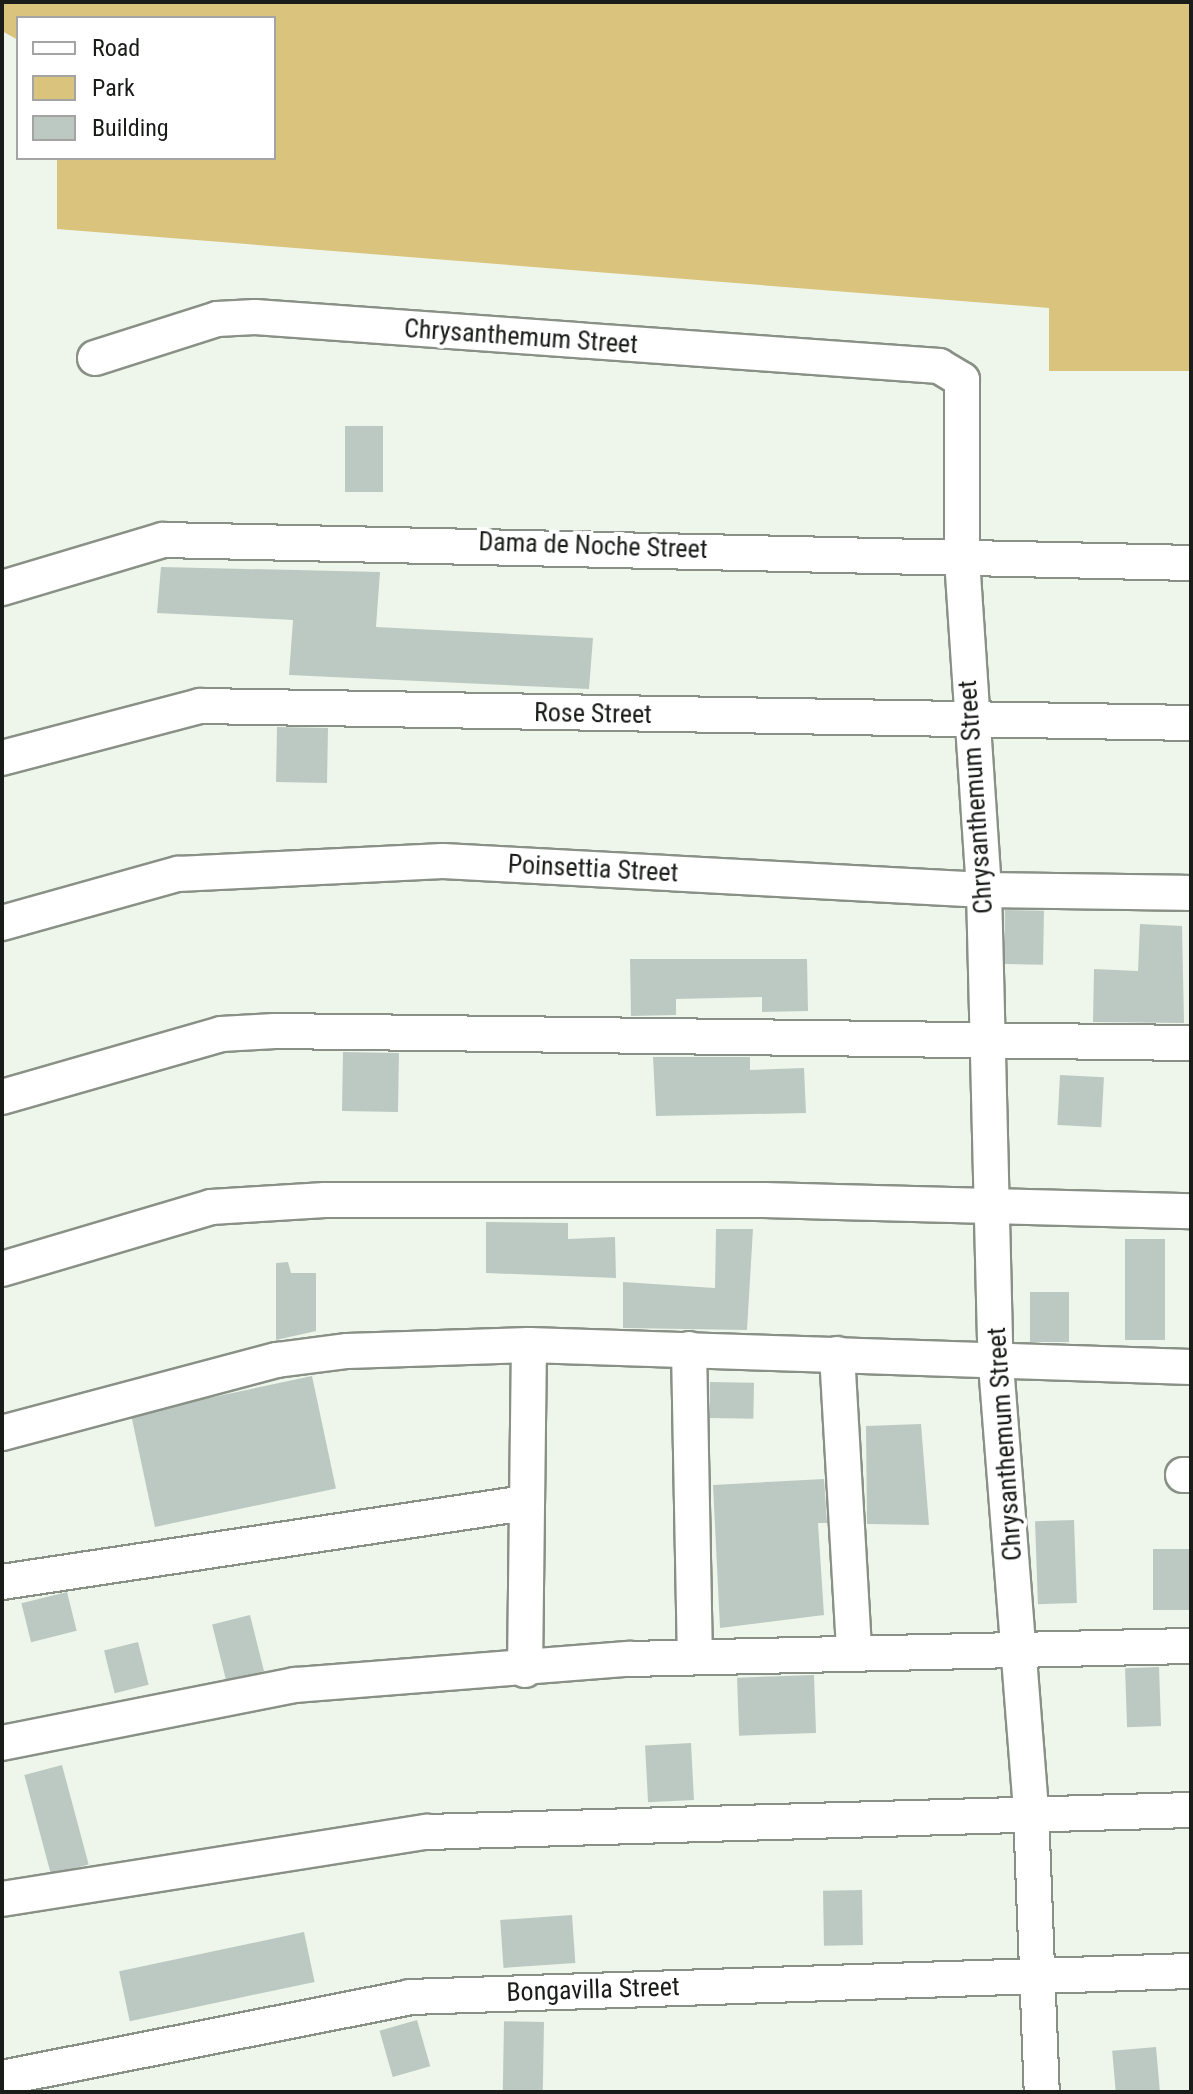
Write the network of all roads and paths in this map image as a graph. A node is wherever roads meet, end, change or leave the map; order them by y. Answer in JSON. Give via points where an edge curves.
{"nodes":[{"id":1,"x":95,"y":358,"type":"dead end"},
{"id":2,"x":962,"y":559,"type":"junction"},
{"id":3,"x":1191,"y":563,"type":"edge"},
{"id":4,"x":2,"y":588,"type":"edge"},
{"id":5,"x":970,"y":722,"type":"junction"},
{"id":6,"x":1191,"y":723,"type":"edge"},
{"id":7,"x":2,"y":758,"type":"edge"},
{"id":8,"x":984,"y":890,"type":"junction"},
{"id":9,"x":1191,"y":893,"type":"edge"},
{"id":10,"x":2,"y":923,"type":"edge"},
{"id":11,"x":987,"y":1040,"type":"junction"},
{"id":12,"x":1191,"y":1043,"type":"edge"},
{"id":13,"x":2,"y":1097,"type":"edge"},
{"id":14,"x":997,"y":1205,"type":"junction"},
{"id":15,"x":1191,"y":1211,"type":"edge"},
{"id":16,"x":2,"y":1269,"type":"edge"},
{"id":17,"x":529,"y":1345,"type":"junction"},
{"id":18,"x":689,"y":1349,"type":"junction"},
{"id":19,"x":837,"y":1354,"type":"junction"},
{"id":20,"x":996,"y":1365,"type":"junction"},
{"id":21,"x":1191,"y":1367,"type":"edge"},
{"id":22,"x":2,"y":1433,"type":"edge"},
{"id":23,"x":525,"y":1503,"type":"junction"},
{"id":24,"x":2,"y":1582,"type":"edge"},
{"id":25,"x":1020,"y":1645,"type":"junction"},
{"id":26,"x":1191,"y":1646,"type":"edge"},
{"id":27,"x":854,"y":1651,"type":"junction"},
{"id":28,"x":695,"y":1657,"type":"junction"},
{"id":29,"x":525,"y":1670,"type":"junction"},
{"id":30,"x":2,"y":1743,"type":"edge"},
{"id":31,"x":1191,"y":1810,"type":"edge"},
{"id":32,"x":1031,"y":1812,"type":"junction"},
{"id":33,"x":2,"y":1899,"type":"edge"},
{"id":34,"x":1191,"y":1971,"type":"edge"},
{"id":35,"x":1037,"y":1972,"type":"junction"},
{"id":36,"x":2,"y":2078,"type":"edge"},
{"id":37,"x":1042,"y":2092,"type":"edge"}],
"edges":[{"from":1,"to":2,"type":"street","name":"Chrysanthemum Street","via":[[217,319],[255,317],[939,366],[962,380],[965,393]]},
{"from":2,"to":3,"type":"street","name":"Dama de Noche Street"},
{"from":2,"to":4,"type":"street","name":"Dama de Noche Street","via":[[163,540]]},
{"from":2,"to":5,"type":"street","name":"Chrysanthemum Street"},
{"from":5,"to":6,"type":"street","name":"Rose Street"},
{"from":5,"to":7,"type":"street","name":"Rose Street","via":[[200,706]]},
{"from":5,"to":8,"type":"street","name":"Chrysanthemum Street"},
{"from":8,"to":9,"type":"street","name":"Poinsettia Street"},
{"from":8,"to":10,"type":"street","name":"Poinsettia Street","via":[[443,861],[178,874]]},
{"from":8,"to":11,"type":"street","name":"Chrysanthemum Street"},
{"from":11,"to":12,"type":"street"},
{"from":11,"to":13,"type":"street","via":[[248,1032]]},
{"from":11,"to":14,"type":"street","name":"Chrysanthemum Street"},
{"from":14,"to":15,"type":"street"},
{"from":14,"to":16,"type":"street","via":[[552,1197],[211,1207]]},
{"from":14,"to":20,"type":"street","name":"Chrysanthemum Street"},
{"from":17,"to":18,"type":"street"},
{"from":17,"to":22,"type":"street","via":[[277,1360]]},
{"from":17,"to":23,"type":"street"},
{"from":18,"to":19,"type":"street"},
{"from":18,"to":28,"type":"street"},
{"from":19,"to":20,"type":"street"},
{"from":19,"to":27,"type":"street"},
{"from":20,"to":21,"type":"street"},
{"from":20,"to":25,"type":"street","name":"Chrysanthemum Street"},
{"from":23,"to":24,"type":"street"},
{"from":23,"to":29,"type":"street"},
{"from":25,"to":26,"type":"street"},
{"from":25,"to":27,"type":"street"},
{"from":25,"to":32,"type":"street","name":"Chrysanthemum Street"},
{"from":27,"to":28,"type":"street"},
{"from":28,"to":29,"type":"street"},
{"from":29,"to":30,"type":"street","via":[[295,1685]]},
{"from":31,"to":32,"type":"street"},
{"from":32,"to":33,"type":"street","via":[[427,1832]]},
{"from":32,"to":35,"type":"street","name":"Chrysanthemum Street"},
{"from":34,"to":35,"type":"street","name":"Bongavilla Street"},
{"from":35,"to":36,"type":"street","name":"Bongavilla Street","via":[[410,1997]]},
{"from":35,"to":37,"type":"street","name":"Chrysanthemum Street"}]}
